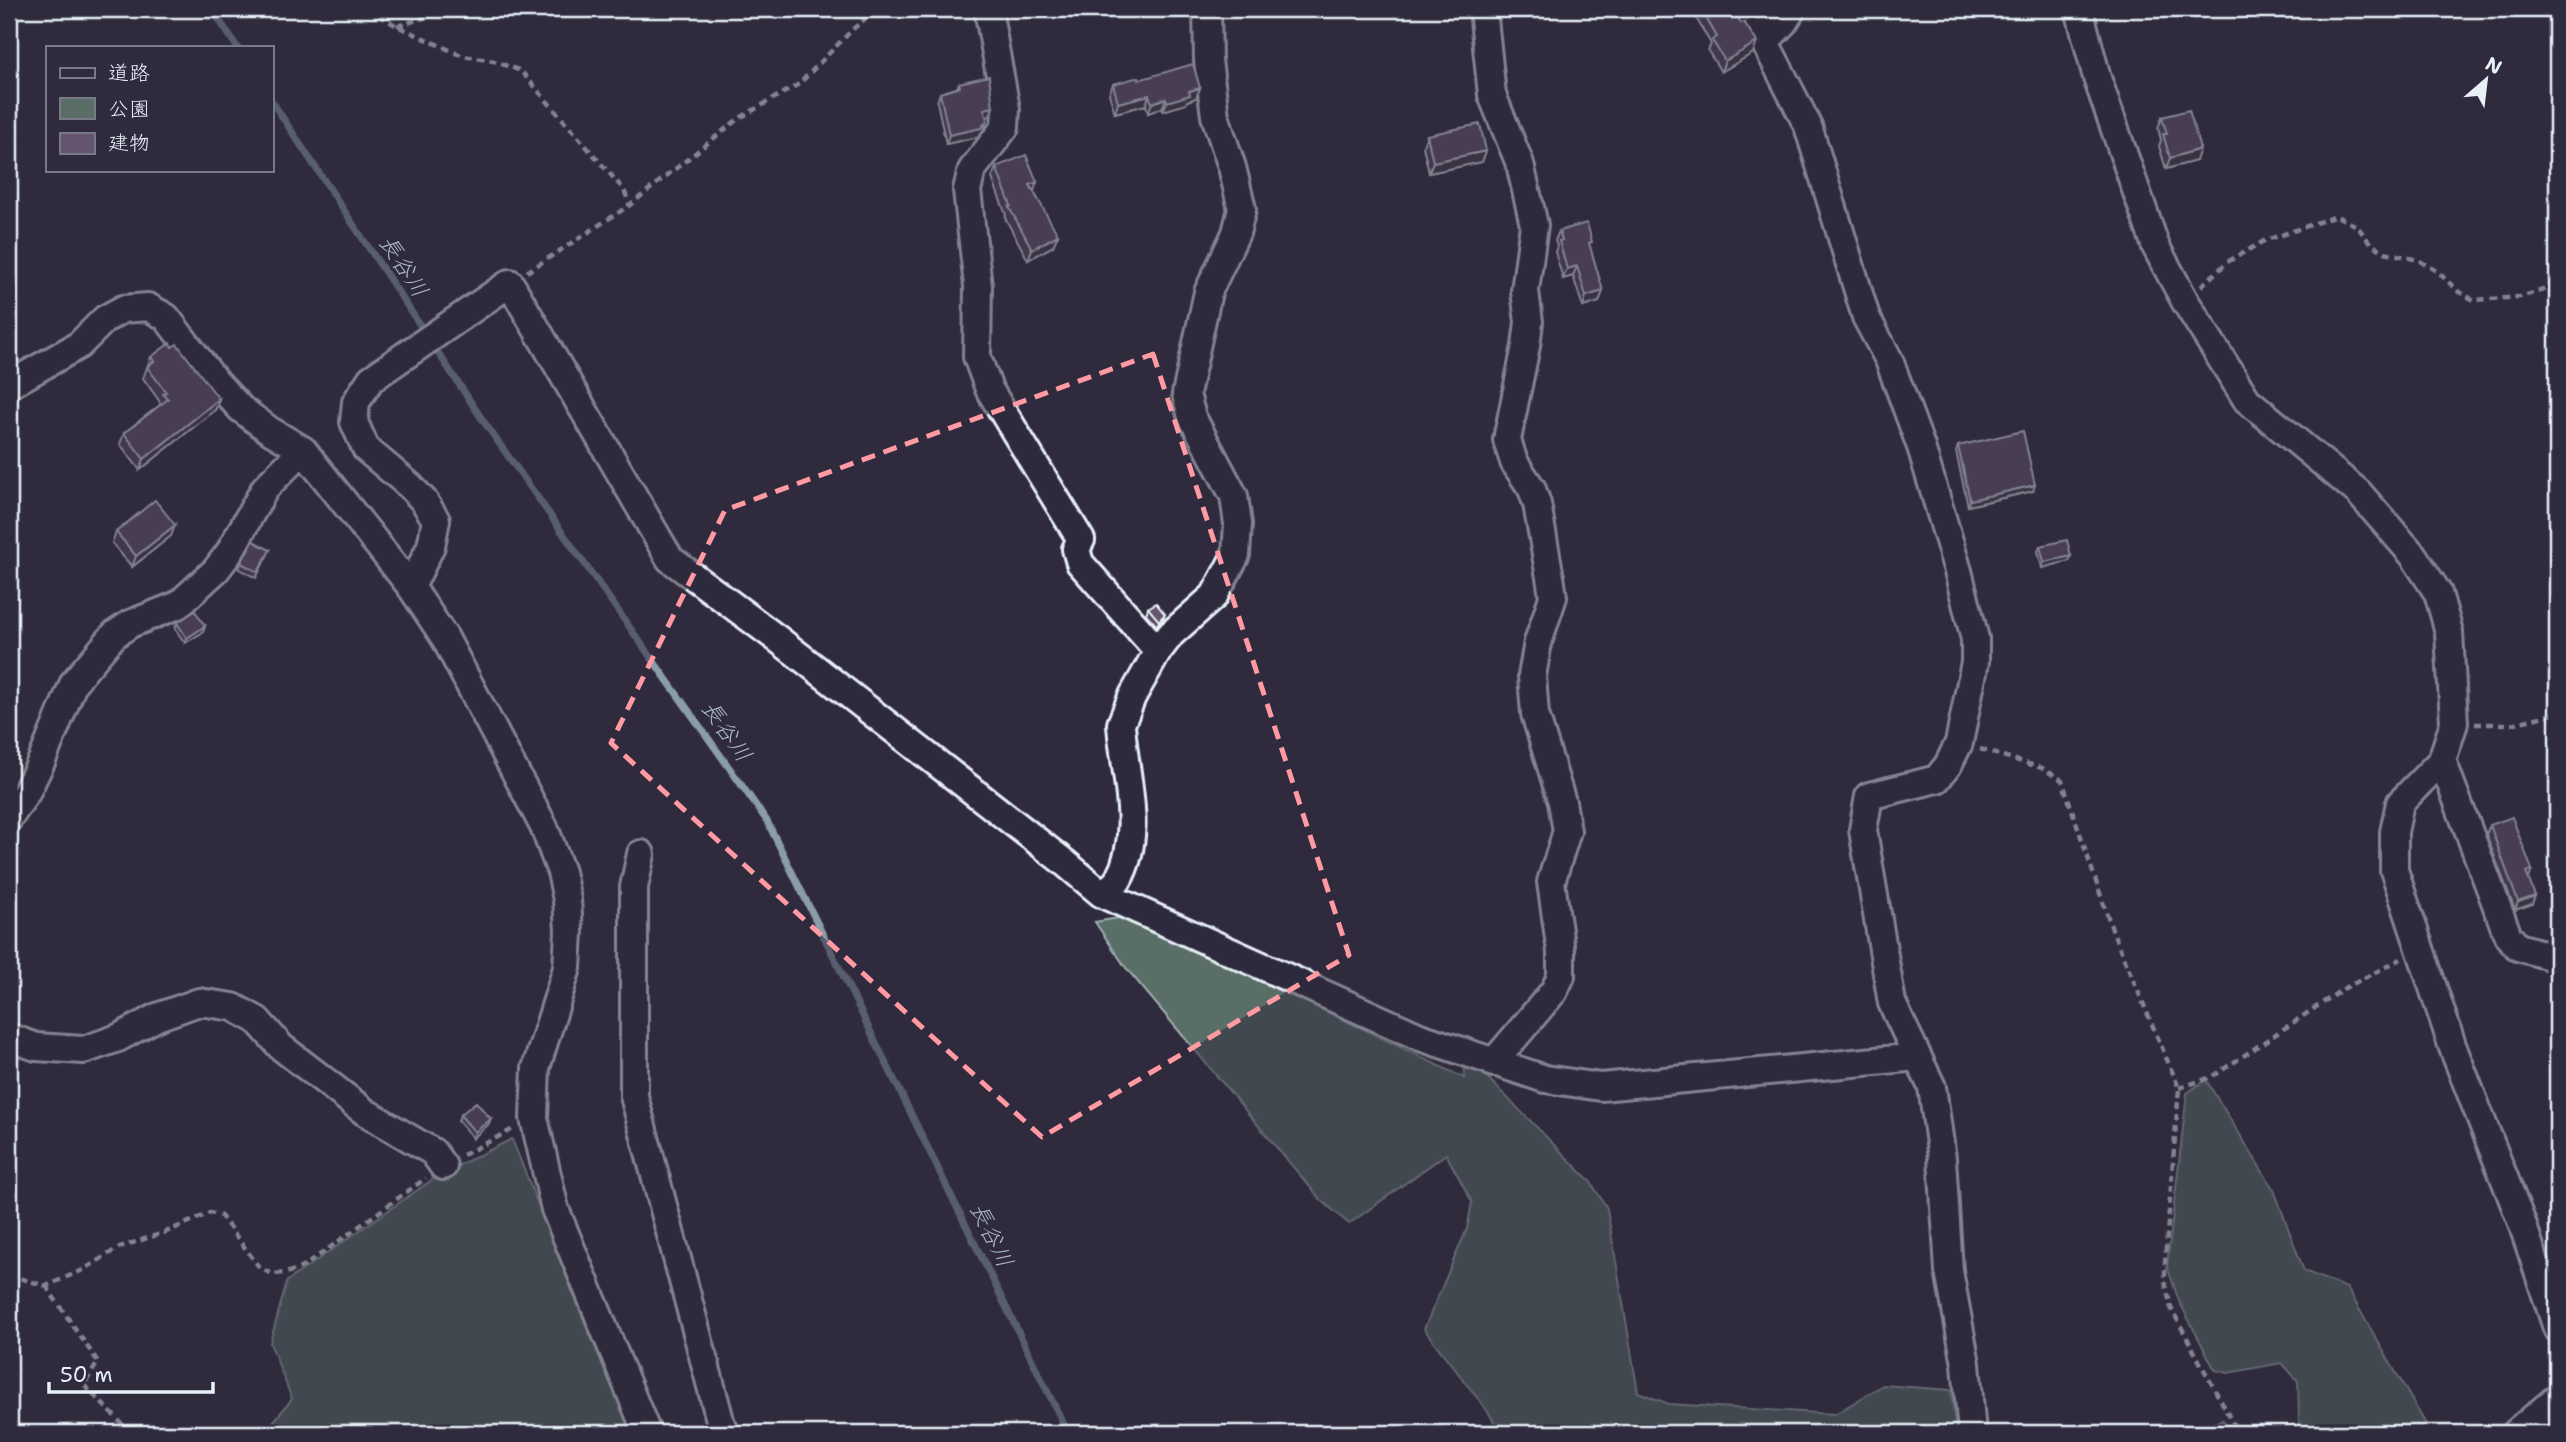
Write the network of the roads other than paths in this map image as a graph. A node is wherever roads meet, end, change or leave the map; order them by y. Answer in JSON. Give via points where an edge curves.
{"nodes":[{"id":1,"x":988,"y":9,"type":"edge"},
{"id":2,"x":1207,"y":9,"type":"edge"},
{"id":3,"x":1483,"y":9,"type":"edge"},
{"id":4,"x":1745,"y":9,"type":"edge"},
{"id":5,"x":1793,"y":9,"type":"edge"},
{"id":6,"x":2079,"y":9,"type":"edge"},
{"id":7,"x":1765,"y":42,"type":"junction"},
{"id":8,"x":9,"y":385,"type":"edge"},
{"id":9,"x":303,"y":450,"type":"junction"},
{"id":10,"x":411,"y":587,"type":"junction"},
{"id":11,"x":1158,"y":651,"type":"junction"},
{"id":12,"x":2442,"y":760,"type":"junction"},
{"id":13,"x":9,"y":818,"type":"edge"},
{"id":14,"x":641,"y":854,"type":"dead end"},
{"id":15,"x":1102,"y":894,"type":"junction"},
{"id":16,"x":2557,"y":958,"type":"edge"},
{"id":17,"x":9,"y":1037,"type":"edge"},
{"id":18,"x":1917,"y":1057,"type":"junction"},
{"id":19,"x":1493,"y":1063,"type":"junction"},
{"id":20,"x":443,"y":1166,"type":"road end"},
{"id":21,"x":2557,"y":1328,"type":"edge"},
{"id":22,"x":2557,"y":1398,"type":"edge"},
{"id":23,"x":647,"y":1433,"type":"edge"},
{"id":24,"x":726,"y":1433,"type":"edge"},
{"id":25,"x":1972,"y":1433,"type":"edge"},
{"id":26,"x":2516,"y":1433,"type":"edge"}],
"edges":[{"from":1,"to":11,"type":"street","via":[[1006,109],[1004,127],[976,163],[967,190],[978,286],[977,357],[989,390],[1082,540],[1076,549],[1080,563]]},
{"from":2,"to":11,"type":"street","via":[[1215,116],[1242,209],[1236,233],[1208,292],[1186,394],[1192,417],[1234,496],[1236,555],[1214,596]]},
{"from":3,"to":19,"type":"street","via":[[1492,96],[1520,164],[1534,225],[1525,291],[1528,334],[1507,440],[1537,504],[1551,583],[1553,597],[1532,676],[1535,714],[1567,831],[1551,882],[1561,976],[1554,991]]},
{"from":4,"to":7,"type":"street"},
{"from":5,"to":7,"type":"street"},
{"from":6,"to":12,"type":"street","via":[[2097,78],[2156,247],[2185,301],[2247,400],[2358,492],[2413,555],[2438,593],[2449,632],[2455,723]]},
{"from":7,"to":18,"type":"street","via":[[1808,126],[1866,317],[1889,360],[1917,435],[1975,639],[1959,743],[1948,765],[1937,779],[1869,796],[1863,830],[1892,1003]]},
{"from":8,"to":9,"type":"street","via":[[79,345],[105,318],[123,309],[148,307],[166,317],[241,409]]},
{"from":9,"to":10,"type":"street"},
{"from":9,"to":13,"type":"street","via":[[265,488],[216,570],[178,605],[114,635],[82,670],[26,793]]},
{"from":10,"to":15,"type":"street","via":[[436,520],[410,486],[366,449],[354,422],[356,402],[371,379],[499,290],[670,559]]},
{"from":10,"to":23,"type":"street","via":[[445,638],[493,729],[544,827],[561,872],[569,931],[567,968],[536,1069],[534,1118],[555,1209]]},
{"from":11,"to":15,"type":"street","via":[[1121,724],[1132,810],[1131,846],[1117,882]]},
{"from":12,"to":16,"type":"street","via":[[2508,936],[2518,947]]},
{"from":12,"to":21,"type":"street","via":[[2400,803],[2394,870],[2453,1048],[2522,1223]]},
{"from":14,"to":24,"type":"street","via":[[634,887],[634,1096]]},
{"from":15,"to":19,"type":"street","via":[[1420,1037]]},
{"from":17,"to":20,"type":"street","via":[[36,1047],[84,1050],[199,1002],[233,1007],[257,1020],[281,1047],[365,1112],[433,1152]]},
{"from":18,"to":19,"type":"street","via":[[1601,1087],[1545,1079]]},
{"from":18,"to":25,"type":"street","via":[[1932,1087],[1949,1271],[1966,1364]]},
{"from":22,"to":26,"type":"street"}]}
